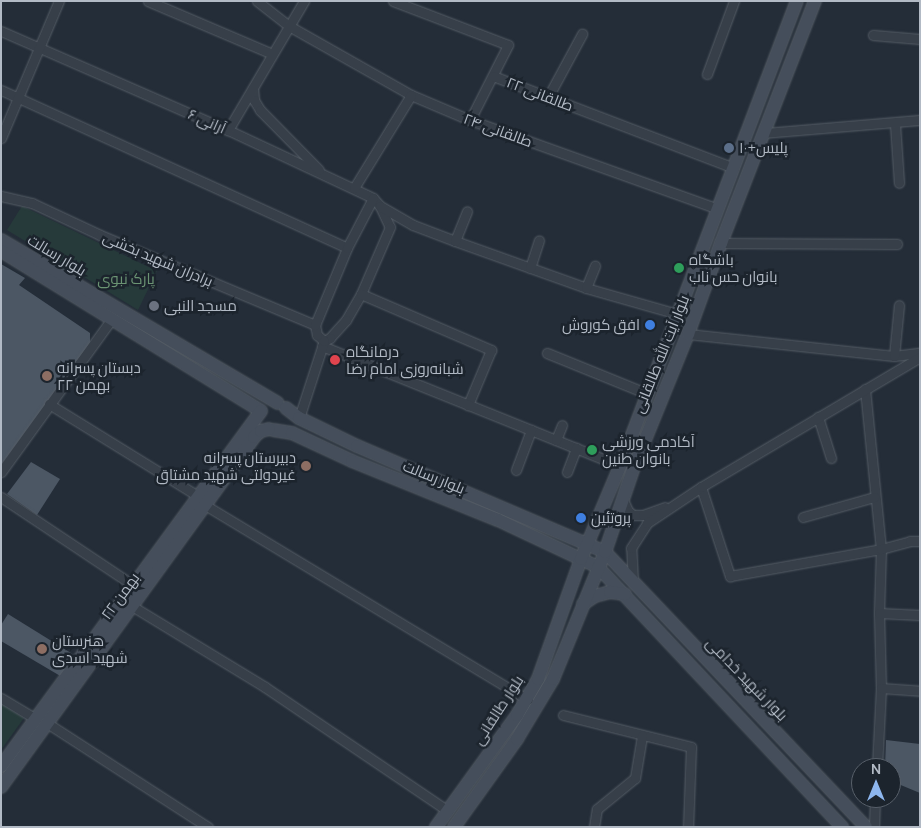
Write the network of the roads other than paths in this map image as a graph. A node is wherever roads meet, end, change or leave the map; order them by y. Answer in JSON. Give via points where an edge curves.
{"nodes":[{"id":1,"x":59,"y":1,"type":"edge"},
{"id":2,"x":148,"y":1,"type":"edge"},
{"id":3,"x":257,"y":1,"type":"edge"},
{"id":4,"x":304,"y":1,"type":"edge"},
{"id":5,"x":393,"y":1,"type":"edge"},
{"id":6,"x":734,"y":1,"type":"edge"},
{"id":7,"x":797,"y":1,"type":"edge"},
{"id":8,"x":815,"y":1,"type":"edge"},
{"id":9,"x":289,"y":26,"type":"junction"},
{"id":10,"x":1,"y":31,"type":"edge"},
{"id":11,"x":582,"y":34,"type":"dead end"},
{"id":12,"x":873,"y":35,"type":"dead end"},
{"id":13,"x":920,"y":39,"type":"edge"},
{"id":14,"x":39,"y":47,"type":"junction"},
{"id":15,"x":272,"y":54,"type":"junction"},
{"id":16,"x":707,"y":74,"type":"dead end"},
{"id":17,"x":493,"y":76,"type":"junction"},
{"id":18,"x":253,"y":88,"type":"junction"},
{"id":19,"x":1,"y":90,"type":"edge"},
{"id":20,"x":411,"y":95,"type":"junction"},
{"id":21,"x":18,"y":97,"type":"junction"},
{"id":22,"x":548,"y":97,"type":"junction"},
{"id":23,"x":470,"y":120,"type":"junction"},
{"id":24,"x":920,"y":120,"type":"edge"},
{"id":25,"x":895,"y":124,"type":"junction"},
{"id":26,"x":749,"y":128,"type":"junction"},
{"id":27,"x":228,"y":130,"type":"junction"},
{"id":28,"x":764,"y":133,"type":"junction"},
{"id":29,"x":1,"y":138,"type":"edge"},
{"id":30,"x":734,"y":168,"type":"junction"},
{"id":31,"x":322,"y":173,"type":"junction"},
{"id":32,"x":899,"y":183,"type":"dead end"},
{"id":33,"x":354,"y":188,"type":"junction"},
{"id":34,"x":1,"y":196,"type":"edge"},
{"id":35,"x":373,"y":198,"type":"junction"},
{"id":36,"x":380,"y":206,"type":"junction"},
{"id":37,"x":718,"y":209,"type":"junction"},
{"id":38,"x":468,"y":211,"type":"dead end"},
{"id":39,"x":413,"y":225,"type":"junction"},
{"id":40,"x":390,"y":227,"type":"junction"},
{"id":41,"x":1,"y":240,"type":"edge"},
{"id":42,"x":539,"y":240,"type":"dead end"},
{"id":43,"x":455,"y":241,"type":"junction"},
{"id":44,"x":721,"y":243,"type":"junction"},
{"id":45,"x":897,"y":244,"type":"dead end"},
{"id":46,"x":347,"y":248,"type":"junction"},
{"id":47,"x":1,"y":251,"type":"edge"},
{"id":48,"x":595,"y":266,"type":"dead end"},
{"id":49,"x":530,"y":268,"type":"junction"},
{"id":50,"x":586,"y":288,"type":"junction"},
{"id":51,"x":361,"y":294,"type":"junction"},
{"id":52,"x":899,"y":305,"type":"dead end"},
{"id":53,"x":678,"y":314,"type":"junction"},
{"id":54,"x":111,"y":320,"type":"junction"},
{"id":55,"x":315,"y":326,"type":"junction"},
{"id":56,"x":688,"y":334,"type":"junction"},
{"id":57,"x":323,"y":344,"type":"junction"},
{"id":58,"x":547,"y":353,"type":"dead end"},
{"id":59,"x":894,"y":356,"type":"junction"},
{"id":60,"x":919,"y":358,"type":"edge"},
{"id":61,"x":865,"y":389,"type":"junction"},
{"id":62,"x":648,"y":394,"type":"junction"},
{"id":63,"x":49,"y":404,"type":"junction"},
{"id":64,"x":282,"y":405,"type":"junction"},
{"id":65,"x":468,"y":405,"type":"junction"},
{"id":66,"x":261,"y":412,"type":"junction"},
{"id":67,"x":818,"y":417,"type":"junction"},
{"id":68,"x":299,"y":418,"type":"junction"},
{"id":69,"x":562,"y":425,"type":"dead end"},
{"id":70,"x":271,"y":429,"type":"junction"},
{"id":71,"x":634,"y":429,"type":"junction"},
{"id":72,"x":531,"y":430,"type":"junction"},
{"id":73,"x":647,"y":434,"type":"junction"},
{"id":74,"x":556,"y":440,"type":"junction"},
{"id":75,"x":576,"y":448,"type":"junction"},
{"id":76,"x":831,"y":458,"type":"dead end"},
{"id":77,"x":620,"y":466,"type":"junction"},
{"id":78,"x":516,"y":470,"type":"dead end"},
{"id":79,"x":1,"y":472,"type":"edge"},
{"id":80,"x":567,"y":472,"type":"dead end"},
{"id":81,"x":702,"y":487,"type":"junction"},
{"id":82,"x":1,"y":497,"type":"edge"},
{"id":83,"x":874,"y":497,"type":"junction"},
{"id":84,"x":201,"y":501,"type":"junction"},
{"id":85,"x":624,"y":502,"type":"junction"},
{"id":86,"x":675,"y":504,"type":"junction"},
{"id":87,"x":803,"y":518,"type":"dead end"},
{"id":88,"x":920,"y":541,"type":"edge"},
{"id":89,"x":587,"y":544,"type":"junction"},
{"id":90,"x":881,"y":550,"type":"junction"},
{"id":91,"x":605,"y":552,"type":"junction"},
{"id":92,"x":581,"y":560,"type":"junction"},
{"id":93,"x":598,"y":567,"type":"junction"},
{"id":94,"x":633,"y":583,"type":"junction"},
{"id":95,"x":133,"y":585,"type":"junction"},
{"id":96,"x":625,"y":594,"type":"junction"},
{"id":97,"x":583,"y":604,"type":"junction"},
{"id":98,"x":132,"y":606,"type":"junction"},
{"id":99,"x":879,"y":612,"type":"junction"},
{"id":100,"x":920,"y":615,"type":"edge"},
{"id":101,"x":882,"y":688,"type":"junction"},
{"id":102,"x":920,"y":691,"type":"edge"},
{"id":103,"x":1,"y":698,"type":"edge"},
{"id":104,"x":528,"y":700,"type":"junction"},
{"id":105,"x":563,"y":715,"type":"dead end"},
{"id":106,"x":42,"y":721,"type":"junction"},
{"id":107,"x":642,"y":736,"type":"junction"},
{"id":108,"x":878,"y":758,"type":"edge"},
{"id":109,"x":1,"y":766,"type":"edge"},
{"id":110,"x":1,"y":787,"type":"edge"},
{"id":111,"x":875,"y":808,"type":"edge"},
{"id":112,"x":448,"y":811,"type":"junction"},
{"id":113,"x":208,"y":827,"type":"edge"},
{"id":114,"x":436,"y":827,"type":"edge"},
{"id":115,"x":454,"y":827,"type":"edge"},
{"id":116,"x":594,"y":827,"type":"edge"},
{"id":117,"x":688,"y":827,"type":"edge"},
{"id":118,"x":842,"y":827,"type":"edge"},
{"id":119,"x":866,"y":827,"type":"edge"},
{"id":120,"x":874,"y":827,"type":"edge"}],
"edges":[{"from":1,"to":14,"type":"street"},
{"from":2,"to":15,"type":"street"},
{"from":3,"to":9,"type":"street","name":"طالقانی ۲۴"},
{"from":4,"to":9,"type":"street"},
{"from":5,"to":17,"type":"street","name":"طالقانی ۲۲","via":[[508,45]]},
{"from":6,"to":16,"type":"street"},
{"from":7,"to":26,"type":"main road","name":"بلوار آیت الله طالقانی"},
{"from":8,"to":28,"type":"main road","name":"بلوار آیت الله طالقانی"},
{"from":9,"to":15,"type":"street"},
{"from":9,"to":20,"type":"street","name":"طالقانی ۲۴"},
{"from":10,"to":14,"type":"street","name":"آرانی ۶"},
{"from":11,"to":22,"type":"street"},
{"from":12,"to":13,"type":"street"},
{"from":14,"to":21,"type":"street"},
{"from":14,"to":27,"type":"street","name":"آرانی ۶"},
{"from":15,"to":18,"type":"street"},
{"from":17,"to":22,"type":"street","name":"طالقانی ۲۲"},
{"from":17,"to":23,"type":"street"},
{"from":18,"to":27,"type":"street"},
{"from":18,"to":31,"type":"street","via":[[254,100],[260,110]]},
{"from":19,"to":21,"type":"street"},
{"from":20,"to":23,"type":"street","name":"طالقانی ۲۴"},
{"from":20,"to":33,"type":"street"},
{"from":21,"to":29,"type":"street"},
{"from":21,"to":46,"type":"street"},
{"from":22,"to":30,"type":"street","name":"طالقانی ۲۲"},
{"from":23,"to":37,"type":"street","name":"طالقانی ۲۴"},
{"from":24,"to":25,"type":"street"},
{"from":25,"to":28,"type":"street"},
{"from":25,"to":32,"type":"street"},
{"from":26,"to":28,"type":"main road"},
{"from":26,"to":30,"type":"main road","name":"بلوار آیت الله طالقانی"},
{"from":27,"to":31,"type":"street","name":"آرانی ۶"},
{"from":28,"to":44,"type":"main road","name":"بلوار آیت الله طالقانی"},
{"from":30,"to":37,"type":"main road","name":"بلوار آیت الله طالقانی"},
{"from":31,"to":33,"type":"street","name":"آرانی ۶"},
{"from":33,"to":35,"type":"street","name":"آرانی ۶"},
{"from":34,"to":55,"type":"street","name":"برادران شهید بخشی","via":[[32,203]]},
{"from":35,"to":36,"type":"street"},
{"from":35,"to":46,"type":"street"},
{"from":36,"to":39,"type":"street"},
{"from":36,"to":40,"type":"street"},
{"from":37,"to":53,"type":"main road","name":"بلوار آیت الله طالقانی"},
{"from":38,"to":43,"type":"street"},
{"from":39,"to":40,"type":"street"},
{"from":39,"to":43,"type":"street"},
{"from":40,"to":51,"type":"street"},
{"from":41,"to":64,"type":"main road","name":"بلوار رسالت"},
{"from":42,"to":49,"type":"street"},
{"from":43,"to":49,"type":"street"},
{"from":44,"to":45,"type":"street"},
{"from":44,"to":56,"type":"main road","name":"بلوار آیت الله طالقانی"},
{"from":46,"to":55,"type":"street"},
{"from":47,"to":54,"type":"main road","name":"بلوار رسالت"},
{"from":48,"to":50,"type":"street"},
{"from":49,"to":50,"type":"street"},
{"from":50,"to":53,"type":"street"},
{"from":51,"to":57,"type":"street","via":[[346,320]]},
{"from":51,"to":65,"type":"street","via":[[491,350]]},
{"from":52,"to":59,"type":"street"},
{"from":53,"to":62,"type":"main road","name":"بلوار آیت الله طالقانی"},
{"from":54,"to":63,"type":"street"},
{"from":54,"to":66,"type":"main road","name":"بلوار رسالت"},
{"from":55,"to":57,"type":"street"},
{"from":56,"to":59,"type":"street"},
{"from":56,"to":73,"type":"main road","name":"بلوار آیت الله طالقانی"},
{"from":57,"to":65,"type":"street"},
{"from":57,"to":68,"type":"street"},
{"from":58,"to":62,"type":"street"},
{"from":59,"to":60,"type":"street"},
{"from":60,"to":61,"type":"street"},
{"from":61,"to":67,"type":"street"},
{"from":61,"to":83,"type":"street"},
{"from":62,"to":71,"type":"main road","name":"بلوار آیت الله طالقانی"},
{"from":63,"to":79,"type":"street"},
{"from":63,"to":84,"type":"street"},
{"from":64,"to":66,"type":"main road","via":[[270,403]]},
{"from":64,"to":68,"type":"main road","name":"بلوار رسالت"},
{"from":64,"to":70,"type":"main road","via":[[288,417],[285,425]]},
{"from":65,"to":72,"type":"street"},
{"from":66,"to":70,"type":"main road","via":[[262,424]]},
{"from":66,"to":84,"type":"main road","name":"۲۲ بهمن"},
{"from":67,"to":76,"type":"street"},
{"from":67,"to":81,"type":"street"},
{"from":68,"to":89,"type":"main road","name":"بلوار رسالت"},
{"from":69,"to":74,"type":"street"},
{"from":70,"to":84,"type":"main road","name":"۲۲ بهمن","via":[[254,437]]},
{"from":70,"to":92,"type":"main road","name":"بلوار رسالت","via":[[292,433],[498,520]]},
{"from":71,"to":73,"type":"main road"},
{"from":71,"to":77,"type":"main road","name":"بلوار آیت الله طالقانی"},
{"from":72,"to":74,"type":"street"},
{"from":72,"to":78,"type":"street"},
{"from":73,"to":85,"type":"main road","name":"بلوار آیت الله طالقانی"},
{"from":74,"to":75,"type":"street"},
{"from":75,"to":77,"type":"street"},
{"from":75,"to":80,"type":"street"},
{"from":77,"to":89,"type":"main road","name":"بلوار آیت الله طالقانی"},
{"from":81,"to":86,"type":"street"},
{"from":81,"to":90,"type":"street","via":[[730,576]]},
{"from":82,"to":95,"type":"street"},
{"from":83,"to":87,"type":"street"},
{"from":83,"to":90,"type":"street"},
{"from":84,"to":95,"type":"main road","name":"۲۲ بهمن"},
{"from":84,"to":98,"type":"main road","name":"۲۲ بهمن"},
{"from":84,"to":104,"type":"street"},
{"from":85,"to":86,"type":"street","via":[[633,515],[643,515]]},
{"from":85,"to":91,"type":"main road","name":"بلوار آیت الله طالقانی"},
{"from":86,"to":94,"type":"street","via":[[647,523],[634,541],[631,555]]},
{"from":88,"to":90,"type":"street"},
{"from":89,"to":91,"type":"main road","name":"بلوار رسالت"},
{"from":89,"to":92,"type":"main road","name":"بلوار طالقانی"},
{"from":90,"to":99,"type":"street"},
{"from":91,"to":93,"type":"main road","name":"بلوار طالقانی"},
{"from":91,"to":94,"type":"main road","name":"بلوار شهید خدامی"},
{"from":92,"to":93,"type":"main road","name":"بلوار رسالت"},
{"from":92,"to":104,"type":"main road","name":"بلوار طالقانی"},
{"from":93,"to":96,"type":"main road","name":"بلوار شهید خدامی"},
{"from":93,"to":97,"type":"main road","name":"بلوار طالقانی"},
{"from":94,"to":119,"type":"main road","name":"بلوار شهید خدامی"},
{"from":95,"to":106,"type":"main road","name":"۲۲ بهمن"},
{"from":96,"to":97,"type":"main road","via":[[610,592]]},
{"from":96,"to":118,"type":"main road","name":"بلوار شهید خدامی"},
{"from":97,"to":115,"type":"main road","name":"بلوار طالقانی","via":[[543,700]]},
{"from":98,"to":106,"type":"main road","name":"۲۲ بهمن"},
{"from":98,"to":112,"type":"street","via":[[264,687]]},
{"from":99,"to":100,"type":"street"},
{"from":99,"to":101,"type":"street"},
{"from":101,"to":102,"type":"street"},
{"from":101,"to":108,"type":"street"},
{"from":103,"to":106,"type":"street"},
{"from":104,"to":112,"type":"main road","name":"بلوار طالقانی"},
{"from":105,"to":107,"type":"street"},
{"from":106,"to":109,"type":"main road","name":"۲۲ بهمن"},
{"from":106,"to":110,"type":"main road","name":"۲۲ بهمن"},
{"from":106,"to":113,"type":"street"},
{"from":107,"to":116,"type":"street","via":[[634,778],[597,809]]},
{"from":107,"to":117,"type":"street","via":[[691,747]]},
{"from":111,"to":120,"type":"street"},
{"from":112,"to":114,"type":"main road","name":"بلوار طالقانی"}]}
